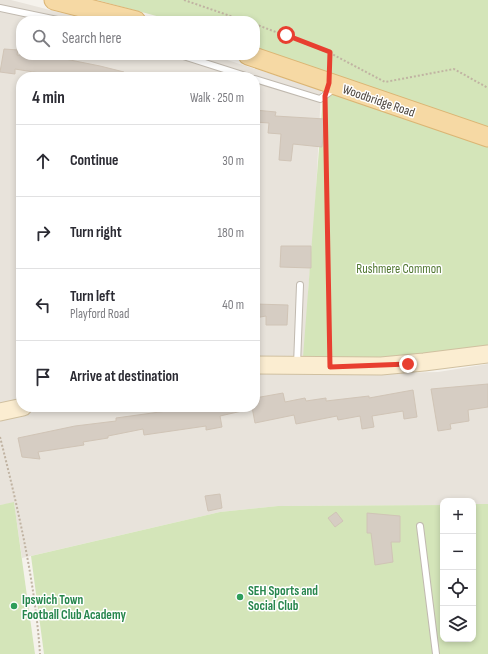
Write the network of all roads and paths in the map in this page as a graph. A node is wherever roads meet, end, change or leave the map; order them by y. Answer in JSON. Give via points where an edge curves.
{"nodes":[{"id":1,"x":54,"y":0,"type":"edge"},
{"id":2,"x":184,"y":0,"type":"edge"},
{"id":3,"x":0,"y":8,"type":"edge"},
{"id":4,"x":38,"y":16,"type":"edge"},
{"id":5,"x":116,"y":16,"type":"edge"},
{"id":6,"x":230,"y":16,"type":"edge"},
{"id":7,"x":260,"y":26,"type":"edge"},
{"id":8,"x":330,"y":52,"type":"junction"},
{"id":9,"x":196,"y":60,"type":"edge"},
{"id":10,"x":260,"y":60,"type":"edge"},
{"id":11,"x":233,"y":72,"type":"edge"},
{"id":12,"x":260,"y":81,"type":"edge"},
{"id":13,"x":331,"y":88,"type":"junction"},
{"id":14,"x":488,"y":88,"type":"edge"},
{"id":15,"x":488,"y":137,"type":"edge"},
{"id":16,"x":300,"y":285,"type":"dead end"},
{"id":17,"x":488,"y":354,"type":"edge"},
{"id":18,"x":260,"y":365,"type":"edge"},
{"id":19,"x":297,"y":366,"type":"junction"},
{"id":20,"x":330,"y":367,"type":"junction"},
{"id":21,"x":16,"y":409,"type":"edge"},
{"id":22,"x":0,"y":412,"type":"edge"},
{"id":23,"x":0,"y":437,"type":"edge"},
{"id":24,"x":420,"y":526,"type":"dead end"},
{"id":25,"x":40,"y":654,"type":"edge"},
{"id":26,"x":436,"y":654,"type":"edge"}],
"edges":[{"from":1,"to":5,"type":"main road"},
{"from":2,"to":6,"type":"path"},
{"from":3,"to":4,"type":"lane"},
{"from":7,"to":8,"type":"path"},
{"from":8,"to":13,"type":"path"},
{"from":8,"to":14,"type":"path","via":[[385,82],[454,69]]},
{"from":9,"to":11,"type":"lane"},
{"from":10,"to":13,"type":"main road","name":"Woodbridge Road"},
{"from":12,"to":13,"type":"lane","via":[[320,99]]},
{"from":13,"to":15,"type":"main road","name":"Woodbridge Road"},
{"from":13,"to":20,"type":"path"},
{"from":16,"to":19,"type":"lane"},
{"from":17,"to":20,"type":"street","via":[[412,364]]},
{"from":18,"to":19,"type":"street"},
{"from":19,"to":20,"type":"street"},
{"from":21,"to":22,"type":"street"},
{"from":23,"to":25,"type":"path","via":[[25,550]]},
{"from":24,"to":26,"type":"lane"}]}
